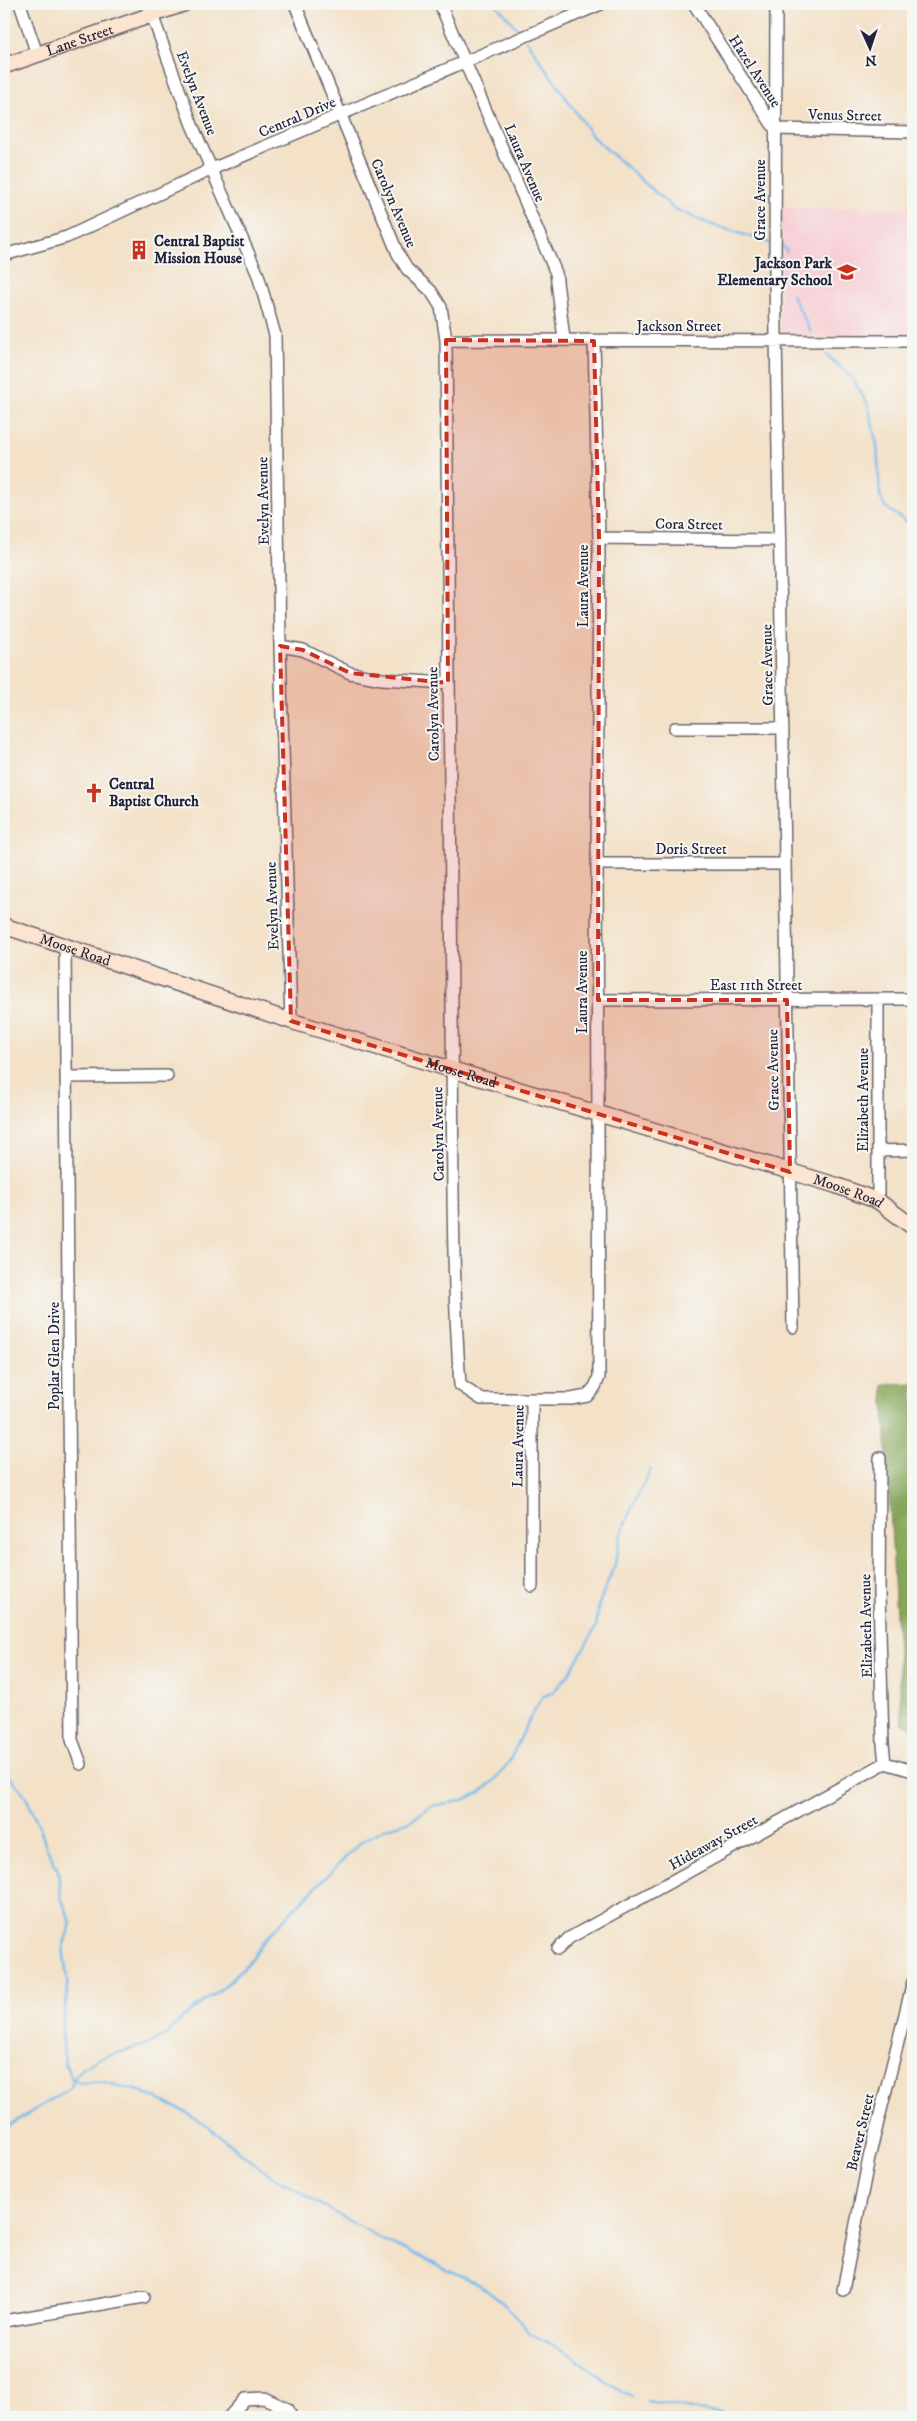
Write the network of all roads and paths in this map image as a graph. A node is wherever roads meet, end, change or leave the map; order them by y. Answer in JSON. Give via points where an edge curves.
{"nodes":[{"id":1,"x":20,"y":4,"type":"edge"},
{"id":2,"x":183,"y":4,"type":"edge"},
{"id":3,"x":294,"y":4,"type":"edge"},
{"id":4,"x":440,"y":4,"type":"edge"},
{"id":5,"x":601,"y":4,"type":"edge"},
{"id":6,"x":694,"y":4,"type":"edge"},
{"id":7,"x":776,"y":4,"type":"edge"},
{"id":8,"x":149,"y":9,"type":"edge"},
{"id":9,"x":37,"y":54,"type":"junction"},
{"id":10,"x":464,"y":61,"type":"junction"},
{"id":11,"x":4,"y":66,"type":"edge"},
{"id":12,"x":340,"y":114,"type":"junction"},
{"id":13,"x":776,"y":129,"type":"junction"},
{"id":14,"x":913,"y":132,"type":"edge"},
{"id":15,"x":212,"y":169,"type":"junction"},
{"id":16,"x":4,"y":255,"type":"edge"},
{"id":17,"x":564,"y":339,"type":"junction"},
{"id":18,"x":446,"y":340,"type":"junction"},
{"id":19,"x":594,"y":341,"type":"junction"},
{"id":20,"x":776,"y":341,"type":"junction"},
{"id":21,"x":913,"y":341,"type":"edge"},
{"id":22,"x":599,"y":538,"type":"junction"},
{"id":23,"x":780,"y":540,"type":"junction"},
{"id":24,"x":280,"y":646,"type":"junction"},
{"id":25,"x":448,"y":683,"type":"junction"},
{"id":26,"x":675,"y":728,"type":"dead end"},
{"id":27,"x":782,"y":728,"type":"junction"},
{"id":28,"x":597,"y":864,"type":"junction"},
{"id":29,"x":785,"y":864,"type":"junction"},
{"id":30,"x":4,"y":926,"type":"edge"},
{"id":31,"x":65,"y":947,"type":"junction"},
{"id":32,"x":913,"y":999,"type":"edge"},
{"id":33,"x":598,"y":1000,"type":"junction"},
{"id":34,"x":787,"y":1000,"type":"junction"},
{"id":35,"x":878,"y":1000,"type":"junction"},
{"id":36,"x":291,"y":1021,"type":"junction"},
{"id":37,"x":453,"y":1071,"type":"junction"},
{"id":38,"x":167,"y":1076,"type":"dead end"},
{"id":39,"x":67,"y":1077,"type":"junction"},
{"id":40,"x":597,"y":1115,"type":"junction"},
{"id":41,"x":913,"y":1150,"type":"edge"},
{"id":42,"x":879,"y":1151,"type":"junction"},
{"id":43,"x":790,"y":1172,"type":"junction"},
{"id":44,"x":878,"y":1201,"type":"junction"},
{"id":45,"x":913,"y":1227,"type":"edge"},
{"id":46,"x":793,"y":1327,"type":"dead end"},
{"id":47,"x":532,"y":1399,"type":"junction"},
{"id":48,"x":880,"y":1458,"type":"dead end"},
{"id":49,"x":532,"y":1586,"type":"dead end"},
{"id":50,"x":886,"y":1763,"type":"junction"},
{"id":51,"x":81,"y":1764,"type":"dead end"},
{"id":52,"x":913,"y":1771,"type":"edge"},
{"id":53,"x":558,"y":1949,"type":"dead end"},
{"id":54,"x":913,"y":1982,"type":"edge"},
{"id":55,"x":843,"y":2290,"type":"dead end"},
{"id":56,"x":144,"y":2297,"type":"dead end"},
{"id":57,"x":4,"y":2321,"type":"edge"},
{"id":58,"x":229,"y":2417,"type":"edge"},
{"id":59,"x":292,"y":2417,"type":"edge"}],
"edges":[{"from":1,"to":9,"type":"street"},
{"from":2,"to":8,"type":"street","name":"Lane Street"},
{"from":3,"to":12,"type":"street","name":"Carolyn Avenue"},
{"from":4,"to":10,"type":"street","name":"Laura Avenue"},
{"from":5,"to":10,"type":"street","name":"Central Drive"},
{"from":6,"to":13,"type":"street","name":"Hazel Avenue"},
{"from":7,"to":13,"type":"street","name":"Grace Avenue"},
{"from":8,"to":9,"type":"street","name":"Lane Street"},
{"from":8,"to":15,"type":"street","name":"Evelyn Avenue"},
{"from":9,"to":11,"type":"street","name":"Lane Street"},
{"from":10,"to":12,"type":"street","name":"Central Drive"},
{"from":10,"to":17,"type":"street","name":"Laura Avenue","via":[[556,273]]},
{"from":12,"to":15,"type":"street","name":"Central Drive"},
{"from":12,"to":18,"type":"street","name":"Carolyn Avenue","via":[[398,254],[441,307]]},
{"from":13,"to":14,"type":"street","name":"Venus Street"},
{"from":13,"to":20,"type":"street","name":"Grace Avenue"},
{"from":15,"to":16,"type":"street","name":"Central Drive","via":[[67,237]]},
{"from":15,"to":24,"type":"street","name":"Evelyn Avenue","via":[[258,275],[275,335]]},
{"from":17,"to":18,"type":"street","name":"Jackson Street"},
{"from":17,"to":19,"type":"street","name":"Jackson Street"},
{"from":18,"to":25,"type":"street","name":"Carolyn Avenue"},
{"from":19,"to":20,"type":"street","name":"Jackson Street"},
{"from":19,"to":22,"type":"street","name":"Laura Avenue"},
{"from":20,"to":21,"type":"street","name":"Jackson Street"},
{"from":20,"to":23,"type":"street","name":"Grace Avenue"},
{"from":22,"to":23,"type":"street","name":"Cora Street"},
{"from":22,"to":28,"type":"street","name":"Laura Avenue"},
{"from":23,"to":27,"type":"street","name":"Grace Avenue"},
{"from":24,"to":25,"type":"street","via":[[303,650],[350,673],[382,679]]},
{"from":24,"to":36,"type":"street","name":"Evelyn Avenue"},
{"from":25,"to":37,"type":"street","name":"Carolyn Avenue"},
{"from":26,"to":27,"type":"street"},
{"from":27,"to":29,"type":"street","name":"Grace Avenue"},
{"from":28,"to":29,"type":"street","name":"Doris Street"},
{"from":28,"to":33,"type":"street","name":"Laura Avenue"},
{"from":29,"to":34,"type":"street","name":"Grace Avenue"},
{"from":30,"to":31,"type":"street","name":"Moose Road"},
{"from":31,"to":36,"type":"street","name":"Moose Road"},
{"from":31,"to":39,"type":"street","name":"Poplar Glen Drive"},
{"from":32,"to":35,"type":"street","name":"East 11th Street"},
{"from":33,"to":34,"type":"street","name":"East 11th Street"},
{"from":33,"to":40,"type":"street","name":"Laura Avenue"},
{"from":34,"to":35,"type":"street","name":"East 11th Street"},
{"from":34,"to":43,"type":"street","name":"Grace Avenue"},
{"from":35,"to":42,"type":"street","name":"Elizabeth Avenue"},
{"from":36,"to":37,"type":"street","name":"Moose Road"},
{"from":37,"to":40,"type":"street","name":"Moose Road"},
{"from":37,"to":47,"type":"street","name":"Carolyn Avenue","via":[[460,1385],[481,1398]]},
{"from":38,"to":39,"type":"street"},
{"from":39,"to":51,"type":"street","name":"Poplar Glen Drive","via":[[71,1704],[72,1740]]},
{"from":40,"to":43,"type":"street","name":"Moose Road"},
{"from":40,"to":47,"type":"street","name":"Laura Avenue","via":[[599,1377],[587,1396]]},
{"from":41,"to":42,"type":"street"},
{"from":42,"to":44,"type":"street","name":"Elizabeth Avenue"},
{"from":43,"to":44,"type":"street","name":"Moose Road"},
{"from":43,"to":46,"type":"street","name":"Grace Avenue"},
{"from":44,"to":45,"type":"street","name":"Moose Road"},
{"from":47,"to":49,"type":"street","name":"Laura Avenue"},
{"from":48,"to":50,"type":"street","name":"Elizabeth Avenue","via":[[879,1593]]},
{"from":50,"to":52,"type":"street"},
{"from":50,"to":53,"type":"street","name":"Hideaway Street","via":[[569,1938]]},
{"from":54,"to":55,"type":"street","name":"Beaver Street","via":[[869,2158]]},
{"from":56,"to":57,"type":"street"},
{"from":58,"to":59,"type":"street","via":[[245,2399],[264,2398],[288,2409]]}]}
